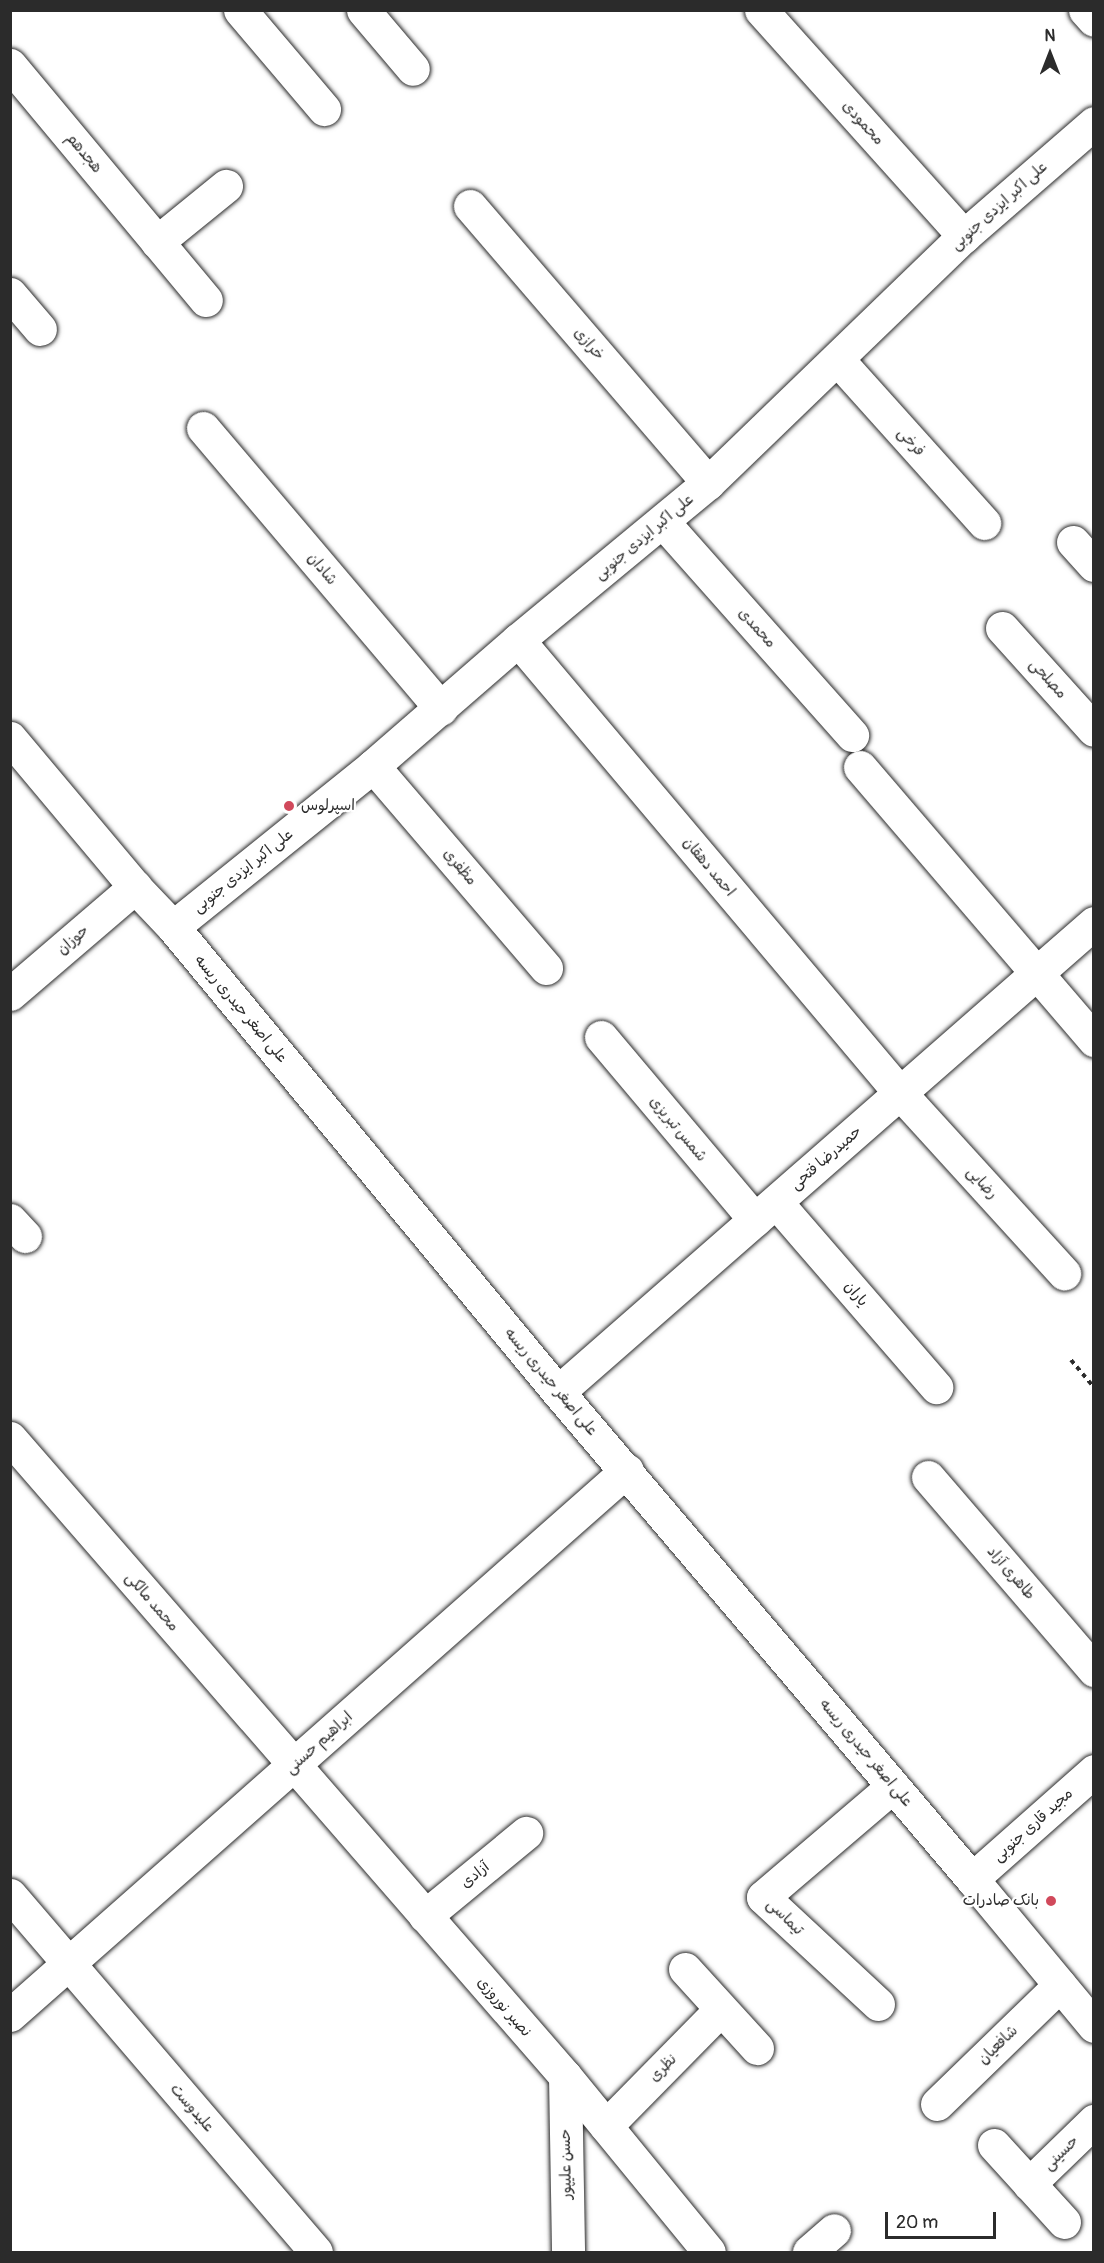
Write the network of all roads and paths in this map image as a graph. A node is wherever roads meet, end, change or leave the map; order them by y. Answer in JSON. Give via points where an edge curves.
{"nodes":[{"id":1,"x":240,"y":10,"type":"edge"},
{"id":2,"x":363,"y":10,"type":"edge"},
{"id":3,"x":761,"y":10,"type":"edge"},
{"id":4,"x":1085,"y":10,"type":"edge"},
{"id":5,"x":1094,"y":20,"type":"edge"},
{"id":6,"x":10,"y":64,"type":"edge"},
{"id":7,"x":413,"y":69,"type":"dead end"},
{"id":8,"x":324,"y":109,"type":"dead end"},
{"id":9,"x":1093,"y":125,"type":"edge"},
{"id":10,"x":226,"y":186,"type":"dead end"},
{"id":11,"x":470,"y":206,"type":"dead end"},
{"id":12,"x":964,"y":236,"type":"junction"},
{"id":13,"x":158,"y":242,"type":"junction"},
{"id":14,"x":10,"y":294,"type":"edge"},
{"id":15,"x":206,"y":300,"type":"dead end"},
{"id":16,"x":40,"y":329,"type":"dead end"},
{"id":17,"x":838,"y":360,"type":"junction"},
{"id":18,"x":203,"y":428,"type":"dead end"},
{"id":19,"x":708,"y":483,"type":"junction"},
{"id":20,"x":663,"y":522,"type":"junction"},
{"id":21,"x":984,"y":524,"type":"dead end"},
{"id":22,"x":1002,"y":628,"type":"dead end"},
{"id":23,"x":518,"y":640,"type":"junction"},
{"id":24,"x":441,"y":710,"type":"junction"},
{"id":25,"x":1094,"y":730,"type":"edge"},
{"id":26,"x":852,"y":735,"type":"dead end"},
{"id":27,"x":10,"y":738,"type":"edge"},
{"id":28,"x":374,"y":765,"type":"junction"},
{"id":29,"x":860,"y":767,"type":"dead end"},
{"id":30,"x":135,"y":887,"type":"junction"},
{"id":31,"x":1094,"y":923,"type":"edge"},
{"id":32,"x":173,"y":927,"type":"junction"},
{"id":33,"x":546,"y":968,"type":"dead end"},
{"id":34,"x":1037,"y":973,"type":"junction"},
{"id":35,"x":10,"y":994,"type":"edge"},
{"id":36,"x":602,"y":1037,"type":"dead end"},
{"id":37,"x":1094,"y":1040,"type":"edge"},
{"id":38,"x":900,"y":1093,"type":"junction"},
{"id":39,"x":765,"y":1211,"type":"junction"},
{"id":40,"x":1064,"y":1273,"type":"dead end"},
{"id":41,"x":1071,"y":1360,"type":"dead end"},
{"id":42,"x":936,"y":1387,"type":"dead end"},
{"id":43,"x":1094,"y":1387,"type":"edge"},
{"id":44,"x":558,"y":1392,"type":"junction"},
{"id":45,"x":10,"y":1438,"type":"edge"},
{"id":46,"x":627,"y":1470,"type":"junction"},
{"id":47,"x":928,"y":1477,"type":"dead end"},
{"id":48,"x":1094,"y":1670,"type":"edge"},
{"id":49,"x":292,"y":1766,"type":"junction"},
{"id":50,"x":1094,"y":1771,"type":"edge"},
{"id":51,"x":893,"y":1786,"type":"junction"},
{"id":52,"x":526,"y":1833,"type":"dead end"},
{"id":53,"x":972,"y":1879,"type":"junction"},
{"id":54,"x":10,"y":1895,"type":"edge"},
{"id":55,"x":425,"y":1916,"type":"junction"},
{"id":56,"x":68,"y":1964,"type":"junction"},
{"id":57,"x":685,"y":1969,"type":"dead end"},
{"id":58,"x":1059,"y":1985,"type":"junction"},
{"id":59,"x":878,"y":2004,"type":"dead end"},
{"id":60,"x":720,"y":2010,"type":"junction"},
{"id":61,"x":10,"y":2015,"type":"edge"},
{"id":62,"x":1094,"y":2026,"type":"edge"},
{"id":63,"x":757,"y":2048,"type":"dead end"},
{"id":64,"x":565,"y":2076,"type":"junction"},
{"id":65,"x":937,"y":2104,"type":"dead end"},
{"id":66,"x":1094,"y":2121,"type":"edge"},
{"id":67,"x":606,"y":2126,"type":"junction"},
{"id":68,"x":994,"y":2145,"type":"dead end"},
{"id":69,"x":1029,"y":2184,"type":"junction"},
{"id":70,"x":1064,"y":2222,"type":"dead end"},
{"id":71,"x":834,"y":2230,"type":"dead end"},
{"id":72,"x":316,"y":2253,"type":"edge"},
{"id":73,"x":567,"y":2253,"type":"edge"},
{"id":74,"x":710,"y":2253,"type":"edge"},
{"id":75,"x":809,"y":2253,"type":"edge"}],
"edges":[{"from":1,"to":8,"type":"street"},
{"from":2,"to":7,"type":"street"},
{"from":3,"to":12,"type":"street","name":"محمودی"},
{"from":4,"to":5,"type":"street"},
{"from":6,"to":13,"type":"street","name":"هجدهم"},
{"from":9,"to":12,"type":"street","name":"علی اکبر ایزدی جنوبی"},
{"from":10,"to":13,"type":"street"},
{"from":11,"to":19,"type":"street","name":"خرازی"},
{"from":12,"to":17,"type":"street","name":"علی اکبر ایزدی جنوبی"},
{"from":13,"to":15,"type":"street","name":"هجدهم"},
{"from":14,"to":16,"type":"street"},
{"from":17,"to":19,"type":"street","name":"علی اکبر ایزدی جنوبی"},
{"from":17,"to":21,"type":"street","name":"فرخی"},
{"from":18,"to":24,"type":"street","name":"شادان"},
{"from":19,"to":20,"type":"street","name":"علی اکبر ایزدی جنوبی"},
{"from":20,"to":23,"type":"street","name":"علی اکبر ایزدی جنوبی"},
{"from":20,"to":26,"type":"street","name":"محمدی"},
{"from":22,"to":25,"type":"street","name":"مصلحی"},
{"from":23,"to":24,"type":"street","name":"علی اکبر ایزدی جنوبی"},
{"from":23,"to":38,"type":"street","name":"احمد دهقان"},
{"from":24,"to":28,"type":"street","name":"علی اکبر ایزدی جنوبی"},
{"from":27,"to":30,"type":"street","name":"علی اصغر حیدری ریسه"},
{"from":28,"to":32,"type":"street","name":"علی اکبر ایزدی جنوبی"},
{"from":28,"to":33,"type":"street","name":"مظفری"},
{"from":29,"to":34,"type":"street"},
{"from":30,"to":32,"type":"street","name":"علی اصغر حیدری ریسه"},
{"from":30,"to":35,"type":"street","name":"حوزان"},
{"from":31,"to":34,"type":"street","name":"حمیدرضا فتحی"},
{"from":32,"to":44,"type":"street","name":"علی اصغر حیدری ریسه"},
{"from":34,"to":37,"type":"street"},
{"from":34,"to":38,"type":"street","name":"حمیدرضا فتحی"},
{"from":36,"to":39,"type":"street","name":"شمس تبریزی"},
{"from":38,"to":39,"type":"street","name":"حمیدرضا فتحی"},
{"from":38,"to":40,"type":"street","name":"رضایی"},
{"from":39,"to":42,"type":"street","name":"یاران"},
{"from":39,"to":44,"type":"street","name":"حمیدرضا فتحی"},
{"from":41,"to":43,"type":"path"},
{"from":44,"to":46,"type":"street","name":"علی اصغر حیدری ریسه"},
{"from":45,"to":49,"type":"street","name":"محمد مالکی"},
{"from":46,"to":49,"type":"street","name":"ابراهیم حسنی"},
{"from":46,"to":51,"type":"street","name":"علی اصغر حیدری ریسه"},
{"from":47,"to":48,"type":"street","name":"طاهری آزاد"},
{"from":49,"to":55,"type":"street","name":"نصیر نوروزی"},
{"from":49,"to":56,"type":"street","name":"ابراهیم حسنی"},
{"from":50,"to":53,"type":"street","name":"مجید قاری جنوبی"},
{"from":51,"to":53,"type":"street","name":"علی اصغر حیدری ریسه"},
{"from":51,"to":59,"type":"street","name":"تیماسی","via":[[763,1897]]},
{"from":52,"to":55,"type":"street","name":"آزادی"},
{"from":53,"to":58,"type":"street","name":"علی اصغر حیدری ریسه"},
{"from":54,"to":56,"type":"street","name":"علیدوست"},
{"from":55,"to":64,"type":"street","name":"نصیر نوروزی"},
{"from":56,"to":61,"type":"street","name":"ابراهیم حسنی"},
{"from":56,"to":72,"type":"street","name":"علیدوست"},
{"from":57,"to":60,"type":"street"},
{"from":58,"to":62,"type":"street","name":"علی اصغر حیدری ریسه"},
{"from":58,"to":65,"type":"street","name":"شافعیان"},
{"from":60,"to":63,"type":"street"},
{"from":60,"to":67,"type":"street","name":"نظری"},
{"from":64,"to":67,"type":"street","name":"نصیر نوروزی"},
{"from":64,"to":73,"type":"street","name":"حسن علیپور"},
{"from":66,"to":69,"type":"street","name":"حسینی"},
{"from":67,"to":74,"type":"street","name":"نصیر نوروزی"},
{"from":68,"to":69,"type":"street"},
{"from":69,"to":70,"type":"street"},
{"from":71,"to":75,"type":"street"}]}
